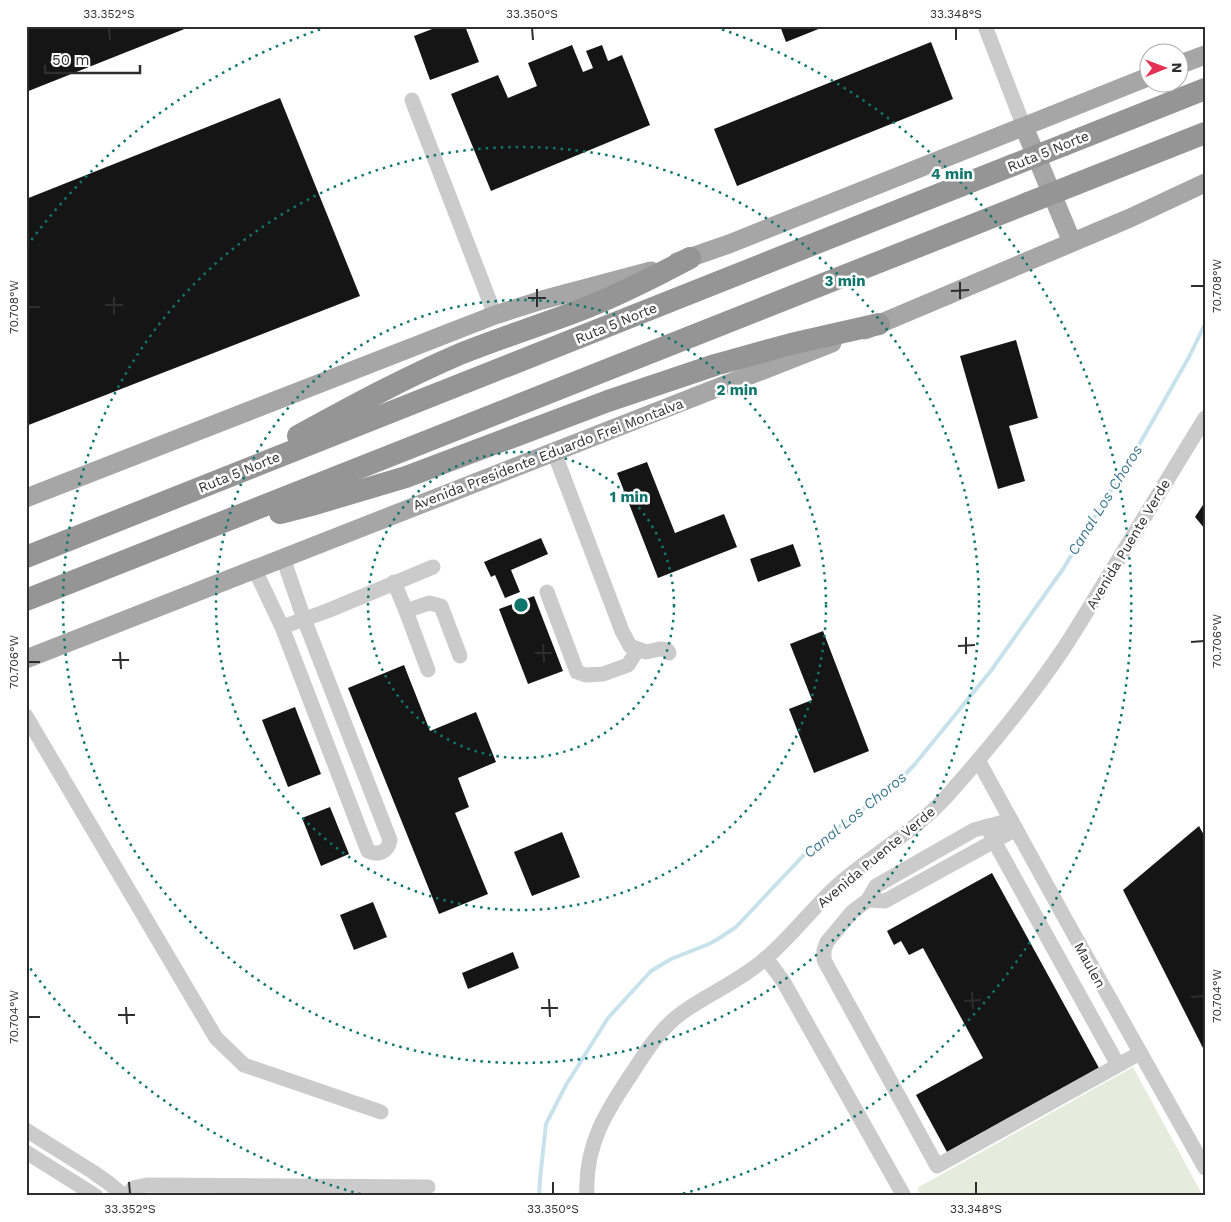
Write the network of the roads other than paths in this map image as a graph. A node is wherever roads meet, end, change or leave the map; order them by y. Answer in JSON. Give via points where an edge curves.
{"nodes":[{"id":1,"x":985,"y":26,"type":"edge"},
{"id":2,"x":1205,"y":55,"type":"edge"},
{"id":3,"x":1188,"y":61,"type":"edge"},
{"id":4,"x":1138,"y":81,"type":"edge"},
{"id":5,"x":1205,"y":89,"type":"edge"},
{"id":6,"x":412,"y":100,"type":"dead end"},
{"id":7,"x":1024,"y":127,"type":"junction"},
{"id":8,"x":1205,"y":133,"type":"edge"},
{"id":9,"x":1205,"y":183,"type":"edge"},
{"id":10,"x":1072,"y":242,"type":"junction"},
{"id":11,"x":690,"y":258,"type":"junction"},
{"id":12,"x":495,"y":315,"type":"junction"},
{"id":13,"x":879,"y":324,"type":"junction"},
{"id":14,"x":1205,"y":418,"type":"edge"},
{"id":15,"x":554,"y":452,"type":"junction"},
{"id":16,"x":232,"y":475,"type":"junction"},
{"id":17,"x":26,"y":498,"type":"edge"},
{"id":18,"x":198,"y":532,"type":"junction"},
{"id":19,"x":26,"y":557,"type":"edge"},
{"id":20,"x":283,"y":558,"type":"junction"},
{"id":21,"x":433,"y":567,"type":"dead end"},
{"id":22,"x":255,"y":570,"type":"junction"},
{"id":23,"x":394,"y":582,"type":"junction"},
{"id":24,"x":546,"y":592,"type":"dead end"},
{"id":25,"x":26,"y":600,"type":"edge"},
{"id":26,"x":406,"y":610,"type":"junction"},
{"id":27,"x":304,"y":619,"type":"junction"},
{"id":28,"x":282,"y":627,"type":"junction"},
{"id":29,"x":638,"y":649,"type":"junction"},
{"id":30,"x":669,"y":653,"type":"dead end"},
{"id":31,"x":460,"y":656,"type":"dead end"},
{"id":32,"x":26,"y":660,"type":"edge"},
{"id":33,"x":428,"y":670,"type":"dead end"},
{"id":34,"x":26,"y":716,"type":"edge"},
{"id":35,"x":978,"y":760,"type":"junction"},
{"id":36,"x":1014,"y":825,"type":"junction"},
{"id":37,"x":987,"y":826,"type":"junction"},
{"id":38,"x":994,"y":841,"type":"junction"},
{"id":39,"x":868,"y":900,"type":"junction"},
{"id":40,"x":766,"y":958,"type":"junction"},
{"id":41,"x":1140,"y":1053,"type":"junction"},
{"id":42,"x":1118,"y":1065,"type":"junction"},
{"id":43,"x":381,"y":1112,"type":"dead end"},
{"id":44,"x":26,"y":1130,"type":"edge"},
{"id":45,"x":26,"y":1152,"type":"edge"},
{"id":46,"x":1205,"y":1168,"type":"edge"},
{"id":47,"x":428,"y":1186,"type":"dead end"},
{"id":48,"x":96,"y":1196,"type":"edge"},
{"id":49,"x":124,"y":1196,"type":"edge"},
{"id":50,"x":128,"y":1196,"type":"edge"},
{"id":51,"x":586,"y":1196,"type":"edge"},
{"id":52,"x":904,"y":1196,"type":"edge"}],
"edges":[{"from":1,"to":7,"type":"street"},
{"from":2,"to":3,"type":"main road"},
{"from":4,"to":7,"type":"main road"},
{"from":5,"to":16,"type":"highway","name":"Ruta 5 Norte","bridge":true},
{"from":6,"to":12,"type":"street"},
{"from":7,"to":10,"type":"main road"},
{"from":7,"to":11,"type":"main road"},
{"from":8,"to":18,"type":"highway","bridge":true},
{"from":9,"to":10,"type":"main road","name":"Avenida Presidente Eduardo Frei Montalva"},
{"from":10,"to":13,"type":"main road","name":"Avenida Presidente Eduardo Frei Montalva"},
{"from":11,"to":12,"type":"main road"},
{"from":11,"to":16,"type":"highway","via":[[614,296],[432,367],[335,416]]},
{"from":12,"to":17,"type":"main road"},
{"from":13,"to":15,"type":"main road","name":"Avenida Presidente Eduardo Frei Montalva"},
{"from":13,"to":18,"type":"highway","via":[[724,363],[608,401],[406,477],[315,504]]},
{"from":14,"to":35,"type":"street","name":"Avenida Puente Verde","via":[[1063,649]]},
{"from":15,"to":20,"type":"main road","name":"Avenida Presidente Eduardo Frei Montalva"},
{"from":15,"to":29,"type":"street","via":[[622,631],[630,646]]},
{"from":16,"to":19,"type":"highway","name":"Ruta 5 Norte"},
{"from":18,"to":25,"type":"highway"},
{"from":20,"to":22,"type":"main road","name":"Avenida Presidente Eduardo Frei Montalva"},
{"from":20,"to":27,"type":"street"},
{"from":21,"to":23,"type":"street"},
{"from":22,"to":28,"type":"street"},
{"from":22,"to":32,"type":"main road","name":"Avenida Presidente Eduardo Frei Montalva"},
{"from":23,"to":26,"type":"street"},
{"from":23,"to":27,"type":"street"},
{"from":24,"to":29,"type":"street","via":[[577,672],[603,674],[628,665]]},
{"from":26,"to":31,"type":"street","via":[[429,603],[441,606]]},
{"from":26,"to":33,"type":"street"},
{"from":27,"to":28,"type":"street"},
{"from":27,"to":28,"type":"street","via":[[390,840],[382,852],[368,851]]},
{"from":29,"to":30,"type":"street","via":[[646,652],[660,649]]},
{"from":34,"to":43,"type":"street","via":[[216,1038],[244,1065]]},
{"from":35,"to":36,"type":"street","name":"Maulen"},
{"from":35,"to":40,"type":"street","name":"Avenida Puente Verde","via":[[934,810],[839,884]]},
{"from":36,"to":37,"type":"street"},
{"from":36,"to":38,"type":"street"},
{"from":36,"to":41,"type":"street","name":"Maulen"},
{"from":37,"to":38,"type":"street"},
{"from":37,"to":39,"type":"street","via":[[974,830],[876,886]]},
{"from":38,"to":39,"type":"street","via":[[885,901]]},
{"from":38,"to":42,"type":"street"},
{"from":39,"to":42,"type":"street","via":[[852,912],[827,942],[824,960],[937,1166]]},
{"from":40,"to":51,"type":"street","name":"Avenida Puente Verde","via":[[684,1012],[660,1034],[611,1103],[598,1129],[588,1168]]},
{"from":40,"to":52,"type":"street","via":[[783,981]]},
{"from":41,"to":42,"type":"street"},
{"from":41,"to":46,"type":"street","name":"Maulen"},
{"from":44,"to":49,"type":"street","via":[[93,1172]]},
{"from":45,"to":48,"type":"street"},
{"from":47,"to":50,"type":"street","via":[[147,1184],[133,1188]]}]}
